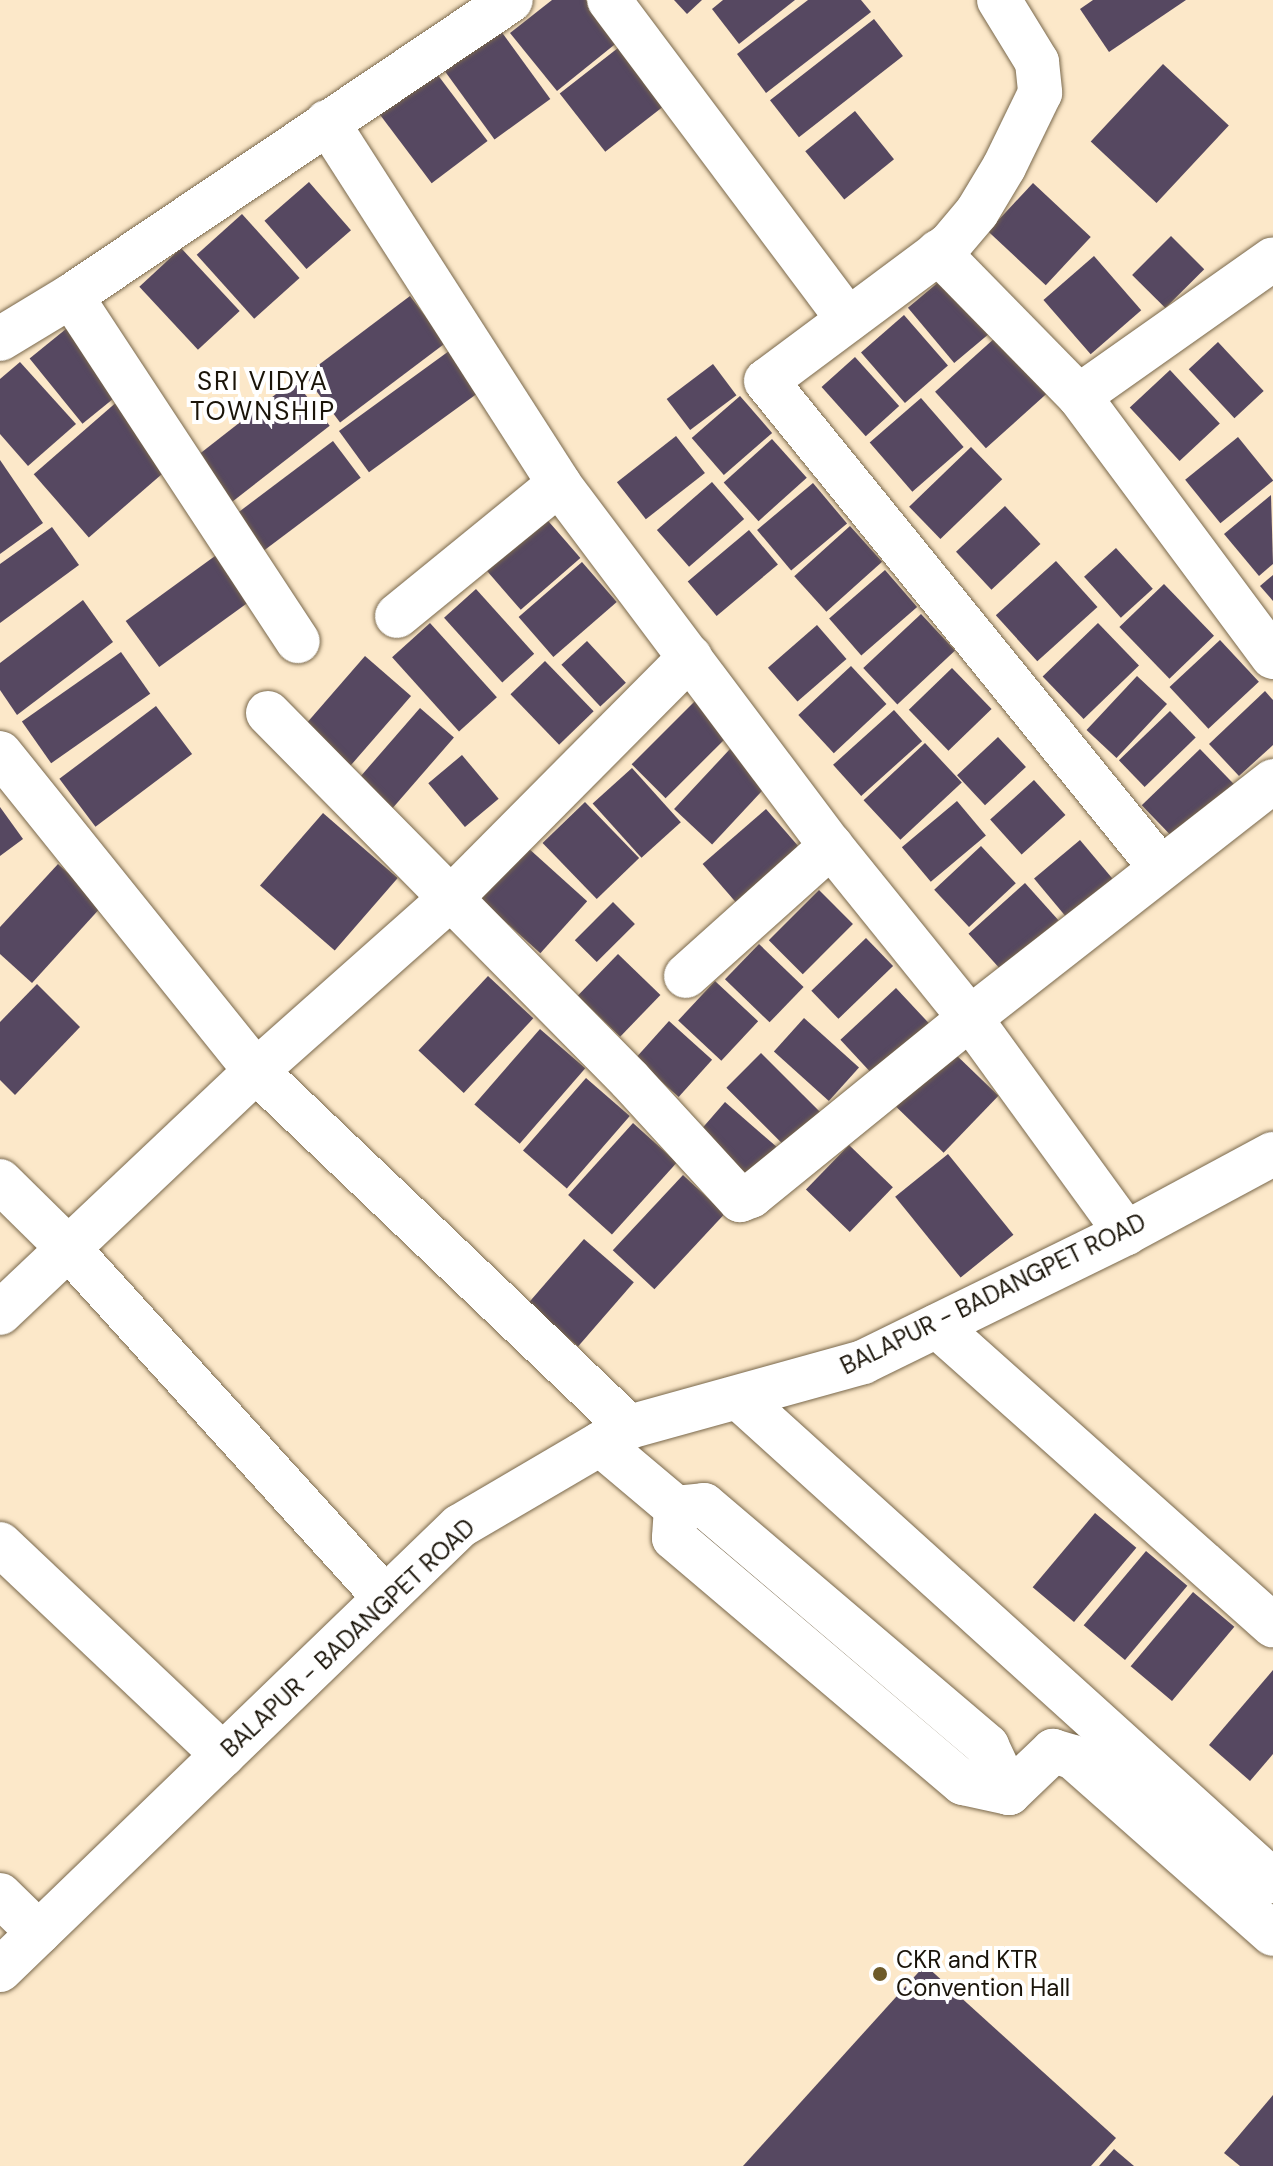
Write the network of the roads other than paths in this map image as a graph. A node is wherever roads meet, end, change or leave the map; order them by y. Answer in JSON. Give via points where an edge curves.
{"nodes":[{"id":1,"x":609,"y":0,"type":"edge"},
{"id":2,"x":999,"y":0,"type":"edge"},
{"id":3,"x":499,"y":3,"type":"edge"},
{"id":4,"x":327,"y":122,"type":"junction"},
{"id":5,"x":938,"y":252,"type":"junction"},
{"id":6,"x":1273,"y":259,"type":"edge"},
{"id":7,"x":71,"y":296,"type":"junction"},
{"id":8,"x":848,"y":319,"type":"junction"},
{"id":9,"x":0,"y":339,"type":"edge"},
{"id":10,"x":1079,"y":396,"type":"junction"},
{"id":11,"x":559,"y":484,"type":"junction"},
{"id":12,"x":397,"y":616,"type":"dead end"},
{"id":13,"x":298,"y":641,"type":"dead end"},
{"id":14,"x":690,"y":657,"type":"junction"},
{"id":15,"x":1273,"y":657,"type":"edge"},
{"id":16,"x":268,"y":713,"type":"dead end"},
{"id":17,"x":0,"y":753,"type":"edge"},
{"id":18,"x":1273,"y":781,"type":"edge"},
{"id":19,"x":831,"y":846,"type":"junction"},
{"id":20,"x":1160,"y":867,"type":"junction"},
{"id":21,"x":452,"y":897,"type":"junction"},
{"id":22,"x":686,"y":976,"type":"dead end"},
{"id":23,"x":970,"y":1018,"type":"junction"},
{"id":24,"x":256,"y":1071,"type":"junction"},
{"id":25,"x":1273,"y":1154,"type":"edge"},
{"id":26,"x":0,"y":1181,"type":"edge"},
{"id":27,"x":1126,"y":1233,"type":"junction"},
{"id":28,"x":68,"y":1248,"type":"junction"},
{"id":29,"x":0,"y":1313,"type":"edge"},
{"id":30,"x":937,"y":1326,"type":"junction"},
{"id":31,"x":740,"y":1399,"type":"junction"},
{"id":32,"x":614,"y":1435,"type":"junction"},
{"id":33,"x":0,"y":1544,"type":"edge"},
{"id":34,"x":385,"y":1598,"type":"junction"},
{"id":35,"x":1273,"y":1625,"type":"edge"},
{"id":36,"x":223,"y":1755,"type":"junction"},
{"id":37,"x":1273,"y":1881,"type":"edge"},
{"id":38,"x":0,"y":1895,"type":"edge"},
{"id":39,"x":39,"y":1933,"type":"junction"},
{"id":40,"x":1273,"y":1934,"type":"edge"},
{"id":41,"x":0,"y":1970,"type":"edge"}],
"edges":[{"from":1,"to":8,"type":"street"},
{"from":2,"to":5,"type":"street","via":[[1037,62],[1040,93],[977,212]]},
{"from":3,"to":4,"type":"street"},
{"from":4,"to":7,"type":"street"},
{"from":4,"to":11,"type":"street"},
{"from":5,"to":8,"type":"street"},
{"from":5,"to":10,"type":"street"},
{"from":6,"to":10,"type":"street"},
{"from":7,"to":9,"type":"street"},
{"from":7,"to":13,"type":"street"},
{"from":8,"to":20,"type":"street","via":[[766,381]]},
{"from":10,"to":15,"type":"street"},
{"from":11,"to":12,"type":"street"},
{"from":11,"to":14,"type":"street"},
{"from":14,"to":19,"type":"street"},
{"from":14,"to":21,"type":"street"},
{"from":16,"to":21,"type":"street"},
{"from":17,"to":24,"type":"street"},
{"from":18,"to":20,"type":"street"},
{"from":19,"to":22,"type":"street"},
{"from":19,"to":23,"type":"street"},
{"from":20,"to":23,"type":"street"},
{"from":21,"to":23,"type":"street","via":[[740,1200]]},
{"from":21,"to":24,"type":"street"},
{"from":23,"to":27,"type":"street"},
{"from":24,"to":28,"type":"street"},
{"from":24,"to":32,"type":"street"},
{"from":25,"to":27,"type":"street","name":"BALAPUR - BADANGPET ROAD"},
{"from":26,"to":28,"type":"street"},
{"from":27,"to":30,"type":"street","name":"BALAPUR - BADANGPET ROAD"},
{"from":28,"to":29,"type":"street"},
{"from":28,"to":34,"type":"street"},
{"from":30,"to":31,"type":"street","name":"BALAPUR - BADANGPET ROAD","via":[[863,1362]]},
{"from":30,"to":35,"type":"street"},
{"from":31,"to":32,"type":"street","name":"BALAPUR - BADANGPET ROAD"},
{"from":31,"to":37,"type":"street"},
{"from":32,"to":34,"type":"street","name":"BALAPUR - BADANGPET ROAD","via":[[460,1526]]},
{"from":32,"to":40,"type":"street","via":[[676,1508],[674,1538],[963,1783],[1009,1793],[1053,1751],[1073,1757]]},
{"from":33,"to":36,"type":"street"},
{"from":34,"to":36,"type":"street","name":"BALAPUR - BADANGPET ROAD"},
{"from":36,"to":39,"type":"street","name":"BALAPUR - BADANGPET ROAD"},
{"from":38,"to":39,"type":"street"},
{"from":39,"to":41,"type":"street","name":"BALAPUR - BADANGPET ROAD"}]}
